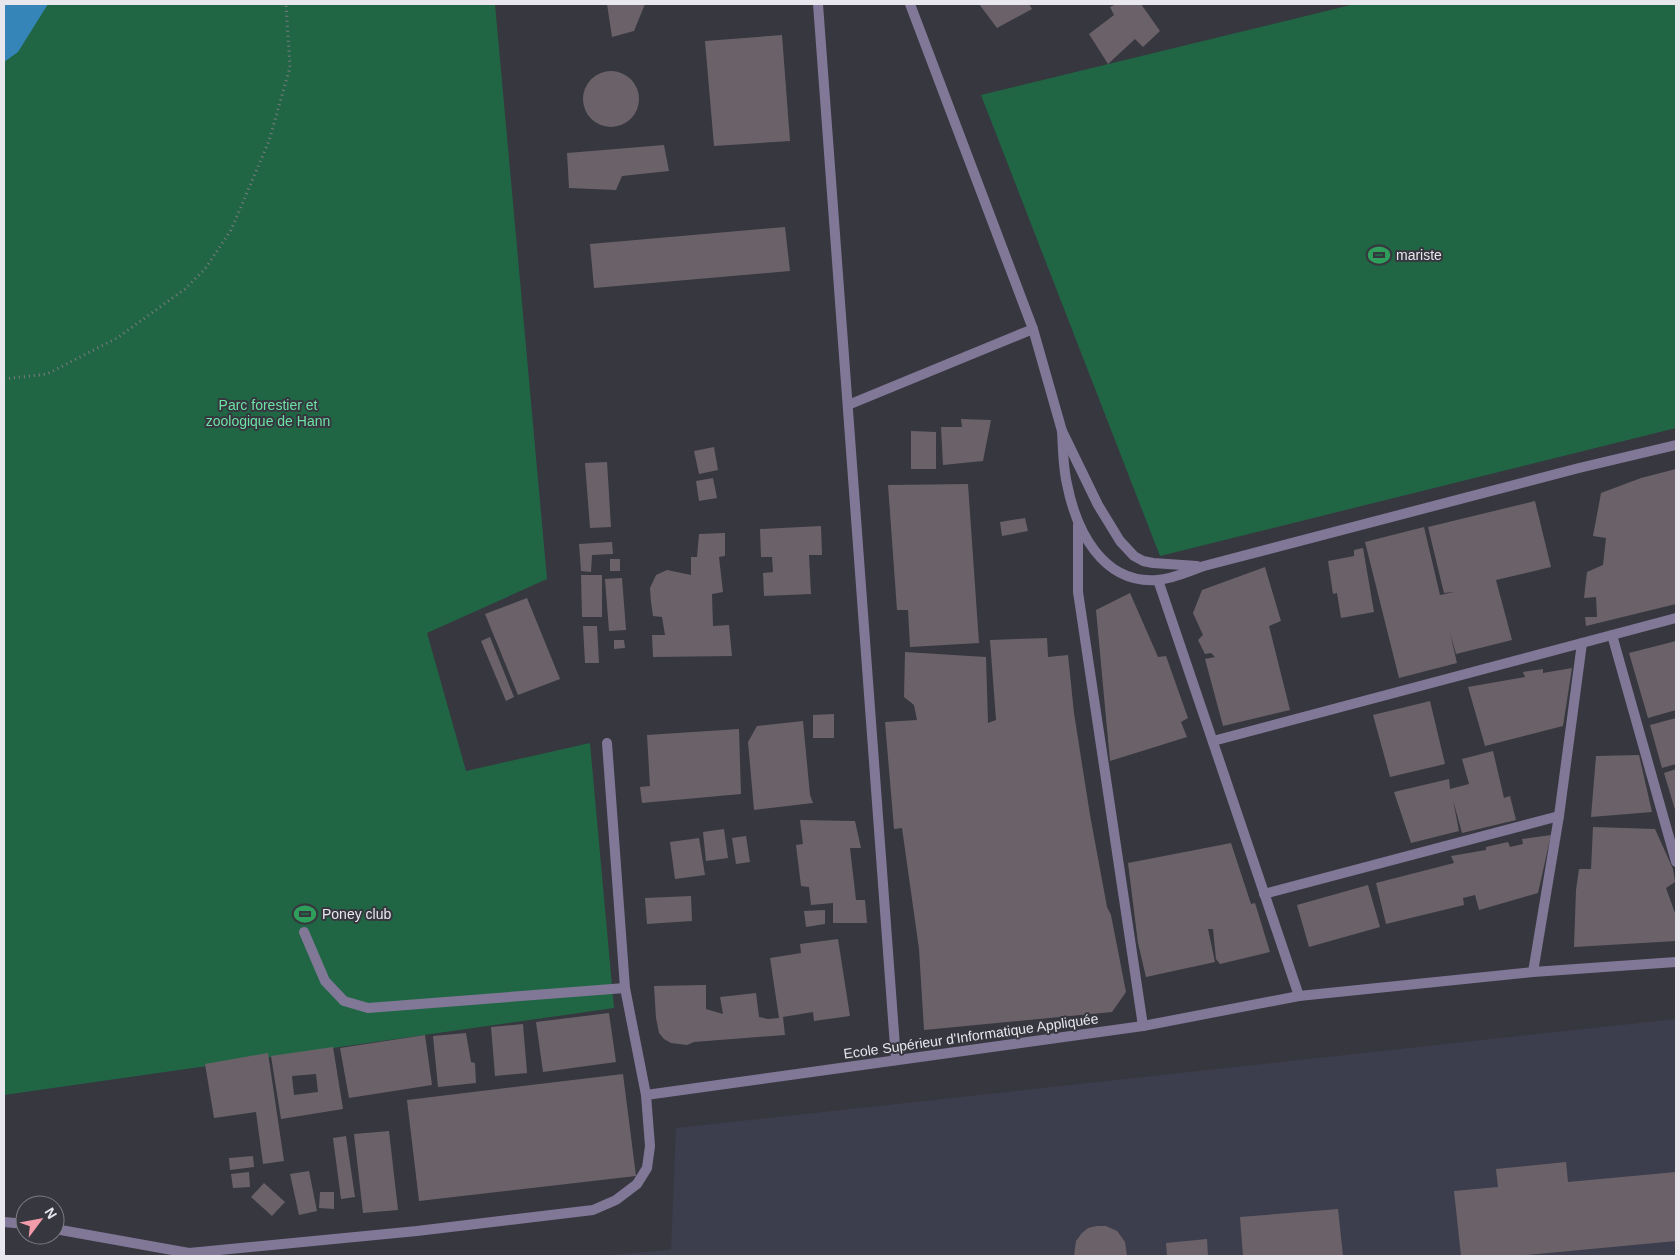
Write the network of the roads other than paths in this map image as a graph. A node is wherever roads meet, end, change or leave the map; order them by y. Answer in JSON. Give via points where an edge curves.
{"nodes":[{"id":1,"x":818,"y":4,"type":"edge"},
{"id":2,"x":910,"y":4,"type":"edge"},
{"id":3,"x":1033,"y":329,"type":"junction"},
{"id":4,"x":848,"y":405,"type":"junction"},
{"id":5,"x":1062,"y":430,"type":"junction"},
{"id":6,"x":1676,"y":445,"type":"edge"},
{"id":7,"x":1078,"y":524,"type":"junction"},
{"id":8,"x":1204,"y":566,"type":"junction"},
{"id":9,"x":1158,"y":580,"type":"junction"},
{"id":10,"x":1676,"y":618,"type":"edge"},
{"id":11,"x":1612,"y":635,"type":"junction"},
{"id":12,"x":1582,"y":643,"type":"junction"},
{"id":13,"x":1213,"y":742,"type":"junction"},
{"id":14,"x":607,"y":743,"type":"dead end"},
{"id":15,"x":1559,"y":816,"type":"junction"},
{"id":16,"x":1676,"y":862,"type":"edge"},
{"id":17,"x":1264,"y":894,"type":"junction"},
{"id":18,"x":304,"y":932,"type":"dead end"},
{"id":19,"x":1676,"y":962,"type":"edge"},
{"id":20,"x":1533,"y":972,"type":"junction"},
{"id":21,"x":625,"y":988,"type":"junction"},
{"id":22,"x":1298,"y":996,"type":"junction"},
{"id":23,"x":1143,"y":1026,"type":"junction"},
{"id":24,"x":896,"y":1060,"type":"junction"},
{"id":25,"x":646,"y":1095,"type":"junction"},
{"id":26,"x":65,"y":1231,"type":"edge"}],
"edges":[{"from":1,"to":4,"type":"street"},
{"from":2,"to":3,"type":"street"},
{"from":3,"to":4,"type":"street"},
{"from":3,"to":5,"type":"street"},
{"from":4,"to":24,"type":"street"},
{"from":5,"to":7,"type":"street","via":[[1066,483]]},
{"from":5,"to":8,"type":"street","via":[[1108,524],[1126,549],[1139,559],[1153,563]]},
{"from":6,"to":8,"type":"street"},
{"from":7,"to":9,"type":"street","via":[[1090,545],[1111,568],[1135,578]]},
{"from":7,"to":23,"type":"street","via":[[1078,592]]},
{"from":8,"to":9,"type":"street"},
{"from":9,"to":13,"type":"street"},
{"from":10,"to":11,"type":"street"},
{"from":11,"to":12,"type":"street"},
{"from":11,"to":16,"type":"street"},
{"from":12,"to":13,"type":"street"},
{"from":12,"to":15,"type":"street"},
{"from":13,"to":17,"type":"street"},
{"from":14,"to":21,"type":"street"},
{"from":15,"to":17,"type":"street"},
{"from":15,"to":20,"type":"street"},
{"from":17,"to":22,"type":"street"},
{"from":18,"to":21,"type":"street","via":[[325,981],[344,1001],[368,1008]]},
{"from":19,"to":20,"type":"street","name":"Ecole Supérieur d'Informatique Appliquée"},
{"from":20,"to":22,"type":"street","name":"Ecole Supérieur d'Informatique Appliquée"},
{"from":21,"to":25,"type":"street"},
{"from":22,"to":23,"type":"street","name":"Ecole Supérieur d'Informatique Appliquée"},
{"from":23,"to":24,"type":"street","name":"Ecole Supérieur d'Informatique Appliquée"},
{"from":24,"to":25,"type":"street","name":"Ecole Supérieur d'Informatique Appliquée"},
{"from":25,"to":26,"type":"street","via":[[650,1146],[647,1168],[637,1184],[616,1200],[593,1210],[189,1253]]}]}
